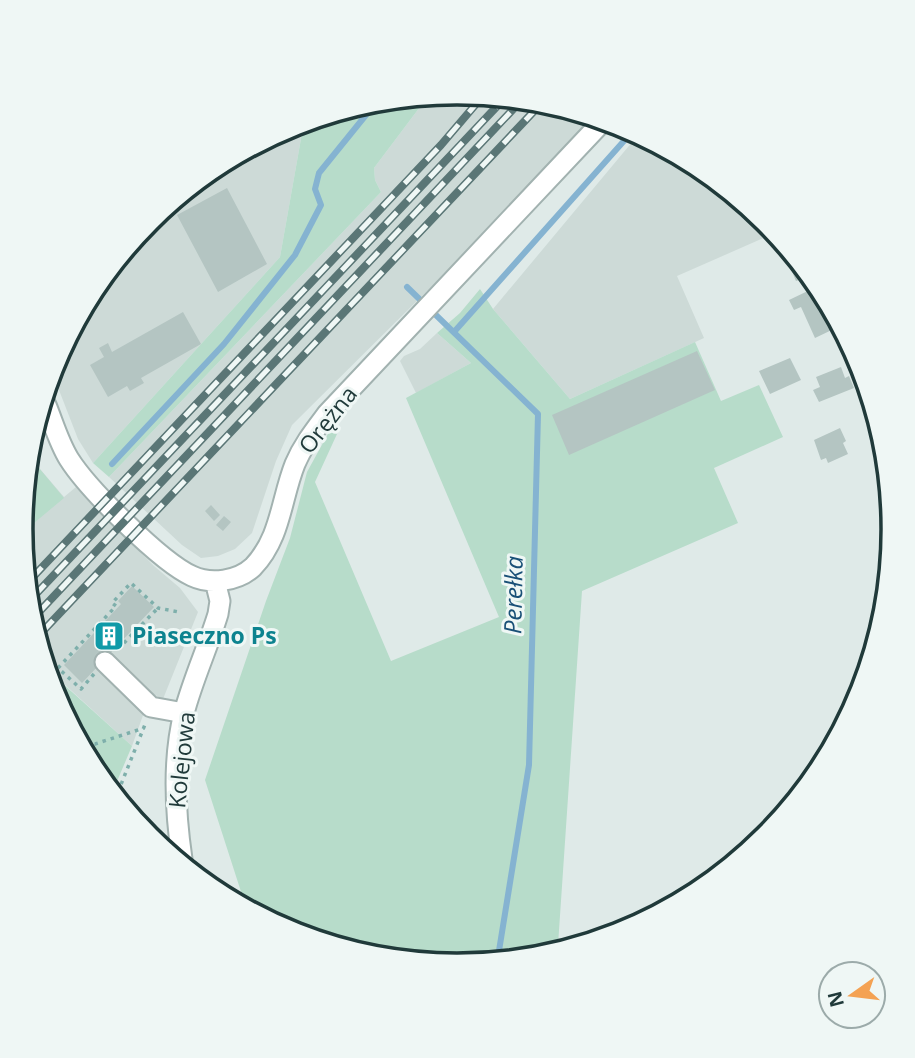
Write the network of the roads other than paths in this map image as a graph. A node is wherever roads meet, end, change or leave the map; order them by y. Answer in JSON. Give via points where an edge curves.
{"nodes":[{"id":1,"x":596,"y":128,"type":"edge"},
{"id":2,"x":48,"y":418,"type":"edge"},
{"id":3,"x":215,"y":581,"type":"junction"},
{"id":4,"x":105,"y":662,"type":"road end"},
{"id":5,"x":184,"y":713,"type":"junction"},
{"id":6,"x":181,"y":850,"type":"edge"}],
"edges":[{"from":1,"to":3,"type":"street","name":"Orężna","via":[[327,414],[307,441],[263,554],[241,575]]},
{"from":2,"to":3,"type":"street","via":[[89,485],[158,552],[191,576]]},
{"from":3,"to":5,"type":"street","name":"Kolejowa","via":[[218,614]]},
{"from":4,"to":5,"type":"street","via":[[151,706]]},
{"from":5,"to":6,"type":"street","name":"Kolejowa","via":[[176,778]]}]}
